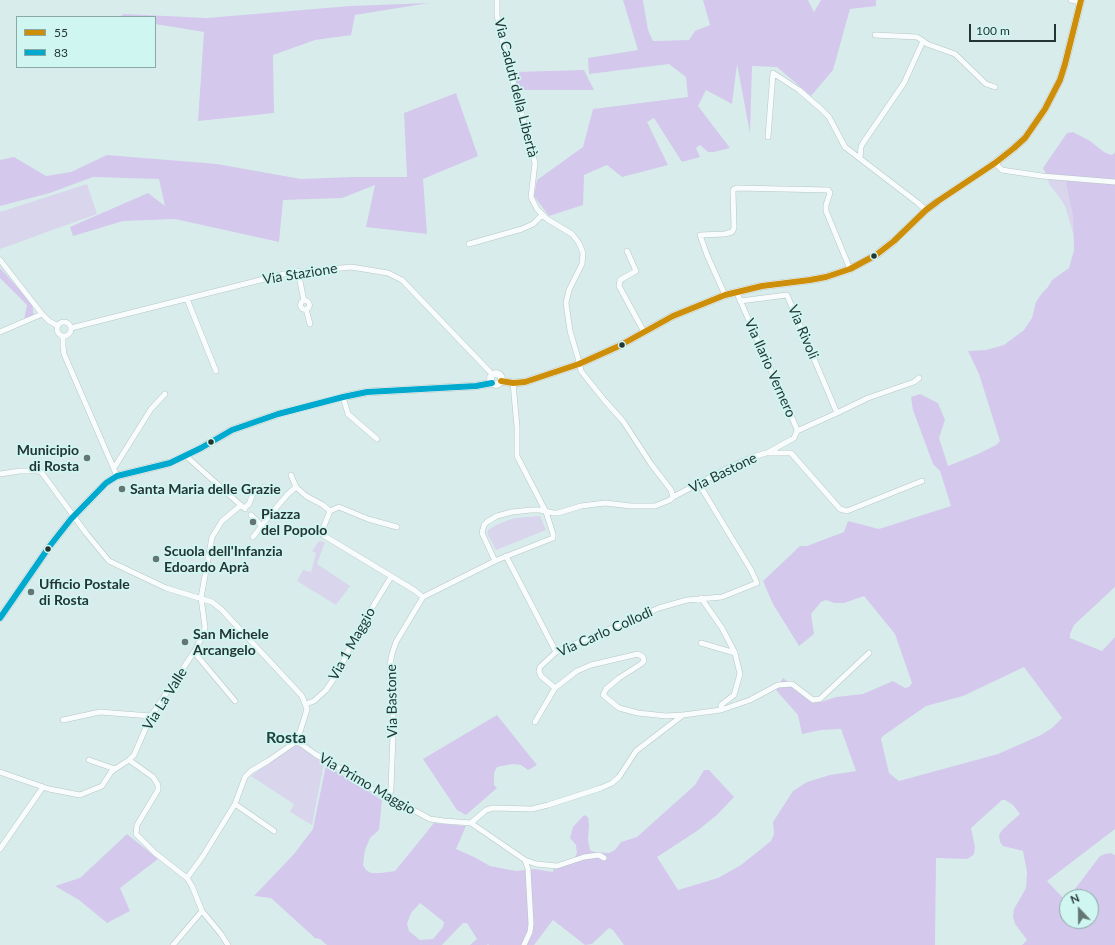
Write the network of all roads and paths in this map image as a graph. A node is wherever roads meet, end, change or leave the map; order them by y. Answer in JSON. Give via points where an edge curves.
{"nodes":[{"id":1,"x":497,"y":0,"type":"edge"},
{"id":2,"x":1071,"y":0,"type":"edge"},
{"id":3,"x":1081,"y":1,"type":"edge"},
{"id":4,"x":875,"y":35,"type":"dead end"},
{"id":5,"x":923,"y":41,"type":"junction"},
{"id":6,"x":995,"y":87,"type":"dead end"},
{"id":7,"x":768,"y":137,"type":"dead end"},
{"id":8,"x":860,"y":158,"type":"junction"},
{"id":9,"x":995,"y":163,"type":"junction"},
{"id":10,"x":1115,"y":182,"type":"edge"},
{"id":11,"x":926,"y":210,"type":"junction"},
{"id":12,"x":542,"y":215,"type":"junction"},
{"id":13,"x":469,"y":244,"type":"dead end"},
{"id":14,"x":627,"y":250,"type":"dead end"},
{"id":15,"x":0,"y":260,"type":"edge"},
{"id":16,"x":850,"y":269,"type":"junction"},
{"id":17,"x":298,"y":271,"type":"junction"},
{"id":18,"x":736,"y":291,"type":"junction"},
{"id":19,"x":725,"y":295,"type":"junction"},
{"id":20,"x":187,"y":299,"type":"junction"},
{"id":21,"x":740,"y":301,"type":"junction"},
{"id":22,"x":42,"y":314,"type":"junction"},
{"id":23,"x":310,"y":324,"type":"dead end"},
{"id":24,"x":58,"y":326,"type":"junction"},
{"id":25,"x":71,"y":328,"type":"junction"},
{"id":26,"x":0,"y":332,"type":"edge"},
{"id":27,"x":644,"y":332,"type":"junction"},
{"id":28,"x":63,"y":336,"type":"junction"},
{"id":29,"x":579,"y":364,"type":"junction"},
{"id":30,"x":216,"y":371,"type":"dead end"},
{"id":31,"x":919,"y":378,"type":"dead end"},
{"id":32,"x":492,"y":379,"type":"junction"},
{"id":33,"x":513,"y":383,"type":"junction"},
{"id":34,"x":165,"y":394,"type":"dead end"},
{"id":35,"x":343,"y":397,"type":"junction"},
{"id":36,"x":837,"y":414,"type":"junction"},
{"id":37,"x":797,"y":431,"type":"junction"},
{"id":38,"x":377,"y":439,"type":"dead end"},
{"id":39,"x":766,"y":453,"type":"junction"},
{"id":40,"x":186,"y":456,"type":"junction"},
{"id":41,"x":114,"y":468,"type":"junction"},
{"id":42,"x":0,"y":474,"type":"edge"},
{"id":43,"x":290,"y":474,"type":"dead end"},
{"id":44,"x":117,"y":476,"type":"junction"},
{"id":45,"x":922,"y":481,"type":"dead end"},
{"id":46,"x":699,"y":484,"type":"junction"},
{"id":47,"x":264,"y":487,"type":"dead end"},
{"id":48,"x":296,"y":487,"type":"junction"},
{"id":49,"x":673,"y":497,"type":"junction"},
{"id":50,"x":243,"y":507,"type":"junction"},
{"id":51,"x":329,"y":510,"type":"junction"},
{"id":52,"x":546,"y":512,"type":"junction"},
{"id":53,"x":74,"y":515,"type":"junction"},
{"id":54,"x":251,"y":515,"type":"dead end"},
{"id":55,"x":261,"y":525,"type":"junction"},
{"id":56,"x":397,"y":527,"type":"dead end"},
{"id":57,"x":253,"y":538,"type":"dead end"},
{"id":58,"x":506,"y":556,"type":"junction"},
{"id":59,"x":495,"y":561,"type":"junction"},
{"id":60,"x":391,"y":577,"type":"junction"},
{"id":61,"x":423,"y":597,"type":"junction"},
{"id":62,"x":201,"y":598,"type":"junction"},
{"id":63,"x":701,"y":598,"type":"junction"},
{"id":64,"x":0,"y":618,"type":"edge"},
{"id":65,"x":701,"y":643,"type":"dead end"},
{"id":66,"x":194,"y":652,"type":"junction"},
{"id":67,"x":556,"y":652,"type":"junction"},
{"id":68,"x":735,"y":653,"type":"junction"},
{"id":69,"x":870,"y":653,"type":"dead end"},
{"id":70,"x":555,"y":688,"type":"junction"},
{"id":71,"x":235,"y":701,"type":"dead end"},
{"id":72,"x":306,"y":704,"type":"junction"},
{"id":73,"x":721,"y":710,"type":"junction"},
{"id":74,"x":683,"y":715,"type":"junction"},
{"id":75,"x":151,"y":716,"type":"junction"},
{"id":76,"x":63,"y":720,"type":"dead end"},
{"id":77,"x":535,"y":722,"type":"dead end"},
{"id":78,"x":297,"y":741,"type":"junction"},
{"id":79,"x":89,"y":760,"type":"dead end"},
{"id":80,"x":129,"y":760,"type":"junction"},
{"id":81,"x":115,"y":768,"type":"junction"},
{"id":82,"x":0,"y":772,"type":"edge"},
{"id":83,"x":43,"y":787,"type":"junction"},
{"id":84,"x":389,"y":798,"type":"junction"},
{"id":85,"x":235,"y":804,"type":"junction"},
{"id":86,"x":471,"y":823,"type":"junction"},
{"id":87,"x":274,"y":831,"type":"dead end"},
{"id":88,"x":0,"y":849,"type":"edge"},
{"id":89,"x":604,"y":858,"type":"dead end"},
{"id":90,"x":525,"y":860,"type":"junction"},
{"id":91,"x":187,"y":878,"type":"junction"},
{"id":92,"x":202,"y":911,"type":"junction"},
{"id":93,"x":173,"y":945,"type":"edge"},
{"id":94,"x":228,"y":945,"type":"edge"},
{"id":95,"x":524,"y":945,"type":"edge"}],
"edges":[{"from":1,"to":12,"type":"street","name":"Via Caduti della Libertà","via":[[502,40],[535,163],[531,197]]},
{"from":2,"to":3,"type":"street","name":"Via Rivoli"},
{"from":3,"to":9,"type":"street","name":"Via Rivoli","via":[[1065,64],[1053,94],[1025,138]]},
{"from":4,"to":5,"type":"street","via":[[916,37]]},
{"from":5,"to":6,"type":"street","via":[[955,54],[986,84]]},
{"from":5,"to":8,"type":"street","via":[[904,83],[863,143]]},
{"from":7,"to":8,"type":"street","via":[[774,73],[821,109],[829,117],[845,147]]},
{"from":8,"to":11,"type":"street"},
{"from":9,"to":10,"type":"street","via":[[1002,170],[1008,171]]},
{"from":9,"to":11,"type":"street","name":"Via Rivoli"},
{"from":11,"to":16,"type":"street","name":"Via Rivoli","via":[[886,248]]},
{"from":12,"to":13,"type":"street","via":[[533,224],[522,229]]},
{"from":12,"to":29,"type":"street","name":"Via Caduti della Libertà","via":[[572,234],[583,253],[582,264],[569,290],[566,304]]},
{"from":14,"to":27,"type":"street","via":[[636,271],[620,280],[619,286]]},
{"from":15,"to":22,"type":"street"},
{"from":16,"to":18,"type":"street","name":"Via Rivoli","via":[[826,277]]},
{"from":16,"to":19,"type":"street","via":[[826,210],[830,193],[828,190],[734,189],[732,232],[700,235]]},
{"from":17,"to":20,"type":"street","name":"Via Stazione"},
{"from":17,"to":23,"type":"street","via":[[304,301],[309,304],[306,309]]},
{"from":17,"to":32,"type":"street","name":"Via Stazione","via":[[351,267],[382,271],[395,276],[420,298]]},
{"from":18,"to":19,"type":"street","name":"Via Rivoli"},
{"from":18,"to":21,"type":"street","name":"Via Ilario Vernero"},
{"from":19,"to":27,"type":"street","name":"Via Rivoli","via":[[673,316]]},
{"from":20,"to":25,"type":"street","name":"Via Stazione"},
{"from":20,"to":30,"type":"street"},
{"from":21,"to":36,"type":"street","name":"Via Rivoli","via":[[787,295]]},
{"from":21,"to":37,"type":"street","name":"Via Ilario Vernero"},
{"from":22,"to":24,"type":"street"},
{"from":22,"to":26,"type":"street"},
{"from":24,"to":25,"type":"street","via":[[65,322]]},
{"from":24,"to":28,"type":"street","via":[[58,333]]},
{"from":25,"to":28,"type":"street","via":[[69,334]]},
{"from":27,"to":29,"type":"street","name":"Via Rivoli"},
{"from":28,"to":41,"type":"street","via":[[64,354]]},
{"from":29,"to":33,"type":"street","name":"Via Rivoli"},
{"from":29,"to":49,"type":"street","name":"Via Caduti della Libertà","via":[[582,373],[623,421],[651,464],[672,490]]},
{"from":31,"to":36,"type":"street","via":[[868,398]]},
{"from":32,"to":33,"type":"street","name":"Via Rivoli","via":[[496,385],[501,381]]},
{"from":32,"to":35,"type":"street","via":[[476,386],[366,392]]},
{"from":33,"to":52,"type":"street","via":[[517,456]]},
{"from":34,"to":41,"type":"street","via":[[151,409]]},
{"from":35,"to":38,"type":"street","via":[[348,414]]},
{"from":35,"to":40,"type":"street","via":[[232,430]]},
{"from":36,"to":37,"type":"street"},
{"from":37,"to":39,"type":"street","name":"Via Ilario Vernero","via":[[790,441]]},
{"from":39,"to":45,"type":"street","name":"Via Bastone","via":[[791,453],[840,509],[847,511]]},
{"from":39,"to":46,"type":"street","name":"Via Bastone","via":[[743,460]]},
{"from":40,"to":44,"type":"street","via":[[152,468]]},
{"from":40,"to":50,"type":"street"},
{"from":41,"to":44,"type":"street"},
{"from":42,"to":53,"type":"street","via":[[39,471]]},
{"from":43,"to":48,"type":"street"},
{"from":44,"to":53,"type":"street","via":[[106,483]]},
{"from":46,"to":49,"type":"street","name":"Via Bastone"},
{"from":46,"to":63,"type":"street","name":"Via Carlo Collodi","via":[[757,583],[722,597]]},
{"from":47,"to":50,"type":"street","via":[[253,494],[250,504]]},
{"from":48,"to":51,"type":"street"},
{"from":48,"to":55,"type":"street"},
{"from":49,"to":52,"type":"street","name":"Via Bastone","via":[[664,504],[647,507],[605,503],[552,514]]},
{"from":50,"to":62,"type":"street","via":[[222,521],[212,537]]},
{"from":51,"to":56,"type":"street","via":[[339,507],[368,520]]},
{"from":51,"to":60,"type":"street","via":[[323,535]]},
{"from":52,"to":58,"type":"street","via":[[553,534],[552,539]]},
{"from":52,"to":59,"type":"street","name":"Via Bastone","via":[[512,512],[487,522],[482,533]]},
{"from":53,"to":62,"type":"street","via":[[109,561],[166,588]]},
{"from":53,"to":64,"type":"street"},
{"from":54,"to":55,"type":"street"},
{"from":55,"to":57,"type":"street"},
{"from":58,"to":59,"type":"street"},
{"from":58,"to":67,"type":"street"},
{"from":59,"to":61,"type":"street"},
{"from":60,"to":61,"type":"street"},
{"from":60,"to":72,"type":"street","name":"Via 1 Maggio","via":[[358,632],[339,671],[326,690],[314,701]]},
{"from":61,"to":84,"type":"street","name":"Via Bastone","via":[[396,642],[390,664],[393,734]]},
{"from":62,"to":66,"type":"street","via":[[205,627]]},
{"from":62,"to":72,"type":"street","via":[[221,609],[295,687]]},
{"from":63,"to":67,"type":"street","name":"Via Carlo Collodi","via":[[676,602]]},
{"from":63,"to":68,"type":"street","via":[[722,628]]},
{"from":65,"to":68,"type":"street"},
{"from":66,"to":71,"type":"street","name":"Via La Valle"},
{"from":66,"to":75,"type":"street","name":"Via La Valle"},
{"from":67,"to":70,"type":"street","name":"Via Carlo Collodi","via":[[538,671]]},
{"from":68,"to":73,"type":"street","via":[[740,674],[734,695],[721,705]]},
{"from":69,"to":73,"type":"street","via":[[820,699],[814,700],[792,684],[778,684],[750,700]]},
{"from":70,"to":74,"type":"street","via":[[577,671],[591,665],[638,654],[644,661],[619,678],[603,695],[619,708],[638,713]]},
{"from":70,"to":77,"type":"street"},
{"from":72,"to":78,"type":"street"},
{"from":73,"to":74,"type":"street"},
{"from":74,"to":86,"type":"street","via":[[636,751],[620,777],[612,783],[548,806],[532,809],[493,808],[486,810]]},
{"from":75,"to":76,"type":"street","via":[[100,712]]},
{"from":75,"to":80,"type":"street","name":"Via La Valle","via":[[134,755]]},
{"from":78,"to":84,"type":"street","name":"Via Primo Maggio"},
{"from":78,"to":85,"type":"street","via":[[245,777]]},
{"from":79,"to":81,"type":"street"},
{"from":80,"to":81,"type":"street"},
{"from":80,"to":91,"type":"street","via":[[153,777],[158,785],[158,790],[138,825],[136,834]]},
{"from":81,"to":83,"type":"street","via":[[102,786],[80,795]]},
{"from":82,"to":83,"type":"street"},
{"from":83,"to":88,"type":"street"},
{"from":84,"to":86,"type":"street","name":"Via Primo Maggio","via":[[430,819]]},
{"from":85,"to":87,"type":"street"},
{"from":85,"to":91,"type":"street"},
{"from":86,"to":90,"type":"street"},
{"from":89,"to":90,"type":"street","via":[[599,855],[584,857],[557,866]]},
{"from":90,"to":95,"type":"street","via":[[528,869],[531,924]]},
{"from":91,"to":92,"type":"street"},
{"from":92,"to":93,"type":"street"},
{"from":92,"to":94,"type":"street"}]}
